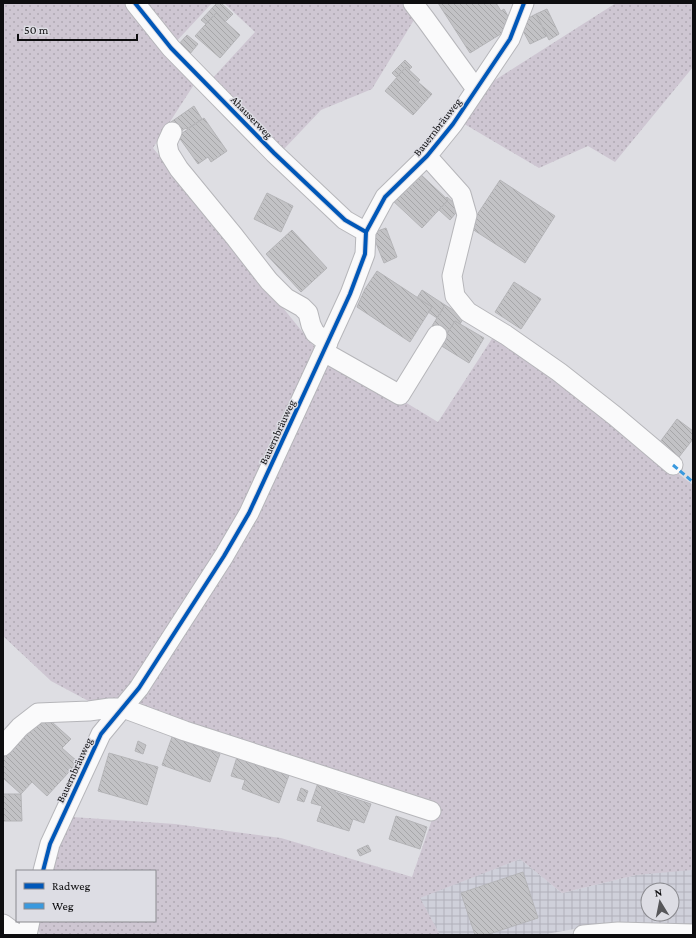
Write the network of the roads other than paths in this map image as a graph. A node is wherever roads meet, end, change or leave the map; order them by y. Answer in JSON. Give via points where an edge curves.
{"nodes":[{"id":1,"x":135,"y":3,"type":"edge"},
{"id":2,"x":413,"y":3,"type":"edge"},
{"id":3,"x":524,"y":3,"type":"edge"},
{"id":4,"x":476,"y":89,"type":"junction"},
{"id":5,"x":172,"y":132,"type":"dead end"},
{"id":6,"x":427,"y":156,"type":"junction"},
{"id":7,"x":366,"y":232,"type":"junction"},
{"id":8,"x":437,"y":335,"type":"dead end"},
{"id":9,"x":326,"y":347,"type":"junction"},
{"id":10,"x":673,"y":465,"type":"dead end"},
{"id":11,"x":123,"y":708,"type":"junction"},
{"id":12,"x":3,"y":746,"type":"edge"},
{"id":13,"x":431,"y":811,"type":"dead end"},
{"id":14,"x":43,"y":870,"type":"edge"},
{"id":15,"x":30,"y":922,"type":"edge"},
{"id":16,"x":3,"y":924,"type":"edge"},
{"id":17,"x":693,"y":934,"type":"edge"},
{"id":18,"x":18,"y":935,"type":"edge"},
{"id":19,"x":27,"y":935,"type":"edge"},
{"id":20,"x":583,"y":935,"type":"edge"}],
"edges":[{"from":1,"to":7,"type":"street","name":"Ahauserweg","via":[[171,48],[274,153],[345,220]]},
{"from":2,"to":4,"type":"street"},
{"from":3,"to":4,"type":"street","name":"Bauernbräuweg","via":[[510,39]]},
{"from":4,"to":6,"type":"street","name":"Bauernbräuweg","via":[[453,124]]},
{"from":5,"to":9,"type":"street","via":[[167,143],[169,153],[179,169],[269,281],[286,298],[308,313],[311,325]]},
{"from":6,"to":7,"type":"street","name":"Bauernbräuweg","via":[[385,197]]},
{"from":6,"to":10,"type":"street","via":[[461,194],[467,215],[452,276],[455,296],[468,312],[559,372]]},
{"from":7,"to":9,"type":"street","name":"Bauernbräuweg","via":[[365,254]]},
{"from":8,"to":9,"type":"street","via":[[400,395]]},
{"from":9,"to":11,"type":"street","name":"Bauernbräuweg","via":[[249,513],[143,682]]},
{"from":11,"to":12,"type":"street","via":[[38,713],[20,727]]},
{"from":11,"to":13,"type":"street","via":[[185,731]]},
{"from":11,"to":14,"type":"street","name":"Bauernbräuweg","via":[[101,734],[50,844]]},
{"from":15,"to":19,"type":"street"},
{"from":16,"to":18,"type":"street"},
{"from":17,"to":20,"type":"street","via":[[618,932]]}]}
